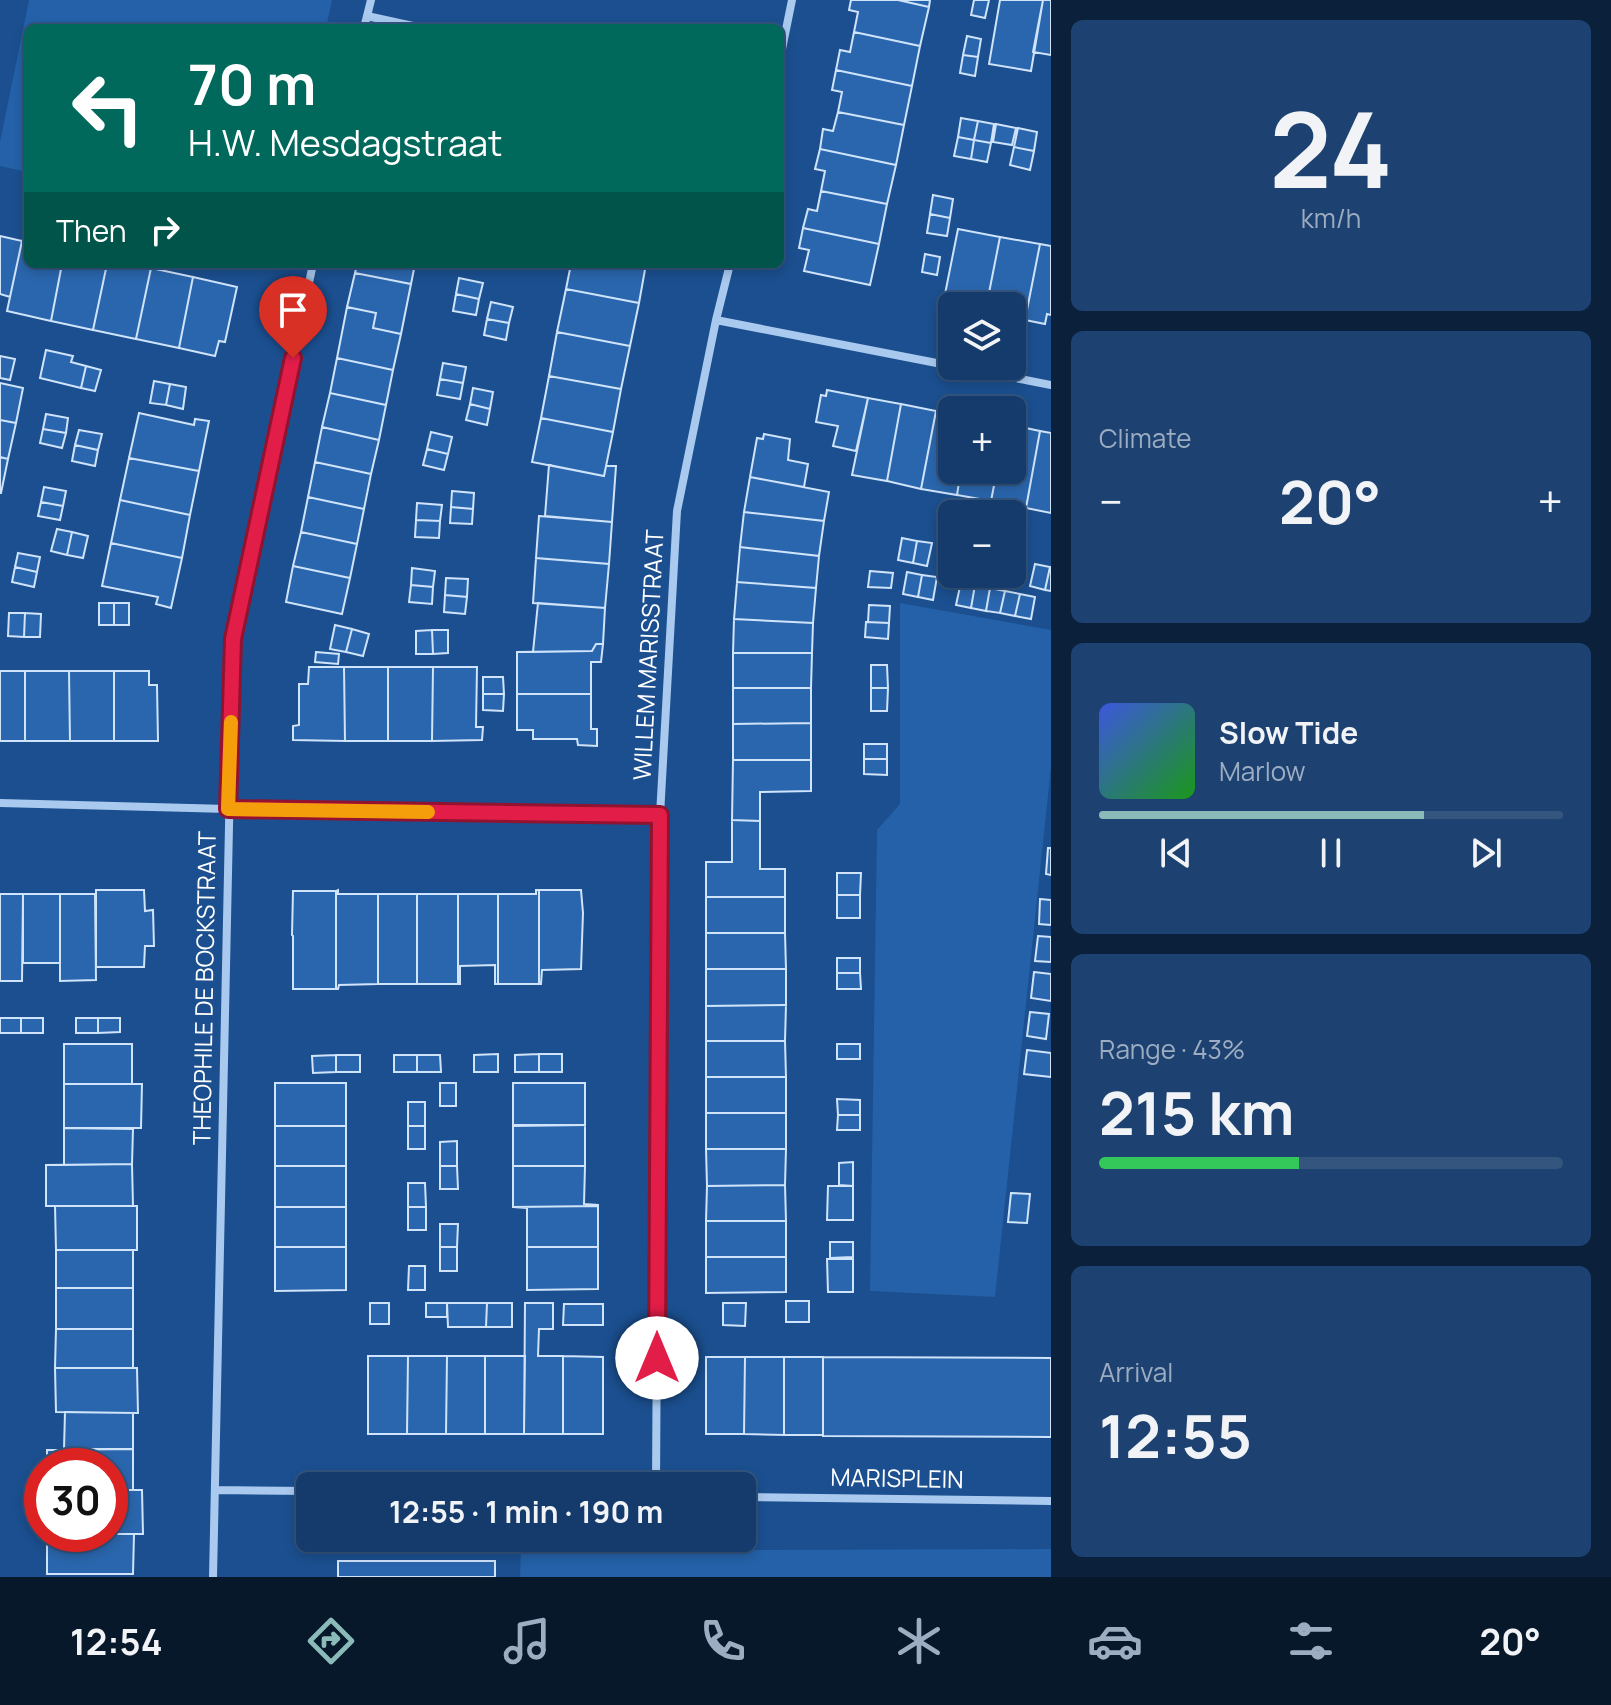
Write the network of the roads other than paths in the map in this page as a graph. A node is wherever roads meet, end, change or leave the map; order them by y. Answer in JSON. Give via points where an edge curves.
{"nodes":[{"id":1,"x":371,"y":0,"type":"edge"},
{"id":2,"x":792,"y":0,"type":"edge"},
{"id":3,"x":367,"y":16,"type":"junction"},
{"id":4,"x":365,"y":24,"type":"edge"},
{"id":5,"x":404,"y":24,"type":"edge"},
{"id":6,"x":784,"y":39,"type":"edge"},
{"id":7,"x":312,"y":268,"type":"edge"},
{"id":8,"x":729,"y":268,"type":"edge"},
{"id":9,"x":716,"y":320,"type":"junction"},
{"id":10,"x":938,"y":363,"type":"edge"},
{"id":11,"x":1025,"y":380,"type":"edge"},
{"id":12,"x":1051,"y":385,"type":"edge"},
{"id":13,"x":0,"y":803,"type":"edge"},
{"id":14,"x":228,"y":809,"type":"junction"},
{"id":15,"x":660,"y":815,"type":"junction"},
{"id":16,"x":656,"y":1472,"type":"edge"},
{"id":17,"x":215,"y":1490,"type":"junction"},
{"id":18,"x":296,"y":1491,"type":"edge"},
{"id":19,"x":756,"y":1497,"type":"edge"},
{"id":20,"x":1051,"y":1501,"type":"edge"},
{"id":21,"x":213,"y":1577,"type":"edge"}],
"edges":[{"from":1,"to":3,"type":"street"},
{"from":2,"to":6,"type":"street"},
{"from":3,"to":4,"type":"street"},
{"from":3,"to":5,"type":"street"},
{"from":7,"to":14,"type":"street","name":"THEOPHILE DE BOCKSTRAAT","via":[[233,639]]},
{"from":8,"to":9,"type":"street","name":"WILLEM MARISSTRAAT"},
{"from":9,"to":10,"type":"street"},
{"from":9,"to":15,"type":"street","name":"WILLEM MARISSTRAAT","via":[[677,511]]},
{"from":11,"to":12,"type":"street"},
{"from":13,"to":14,"type":"street"},
{"from":14,"to":15,"type":"street"},
{"from":14,"to":17,"type":"street","name":"THEOPHILE DE BOCKSTRAAT"},
{"from":15,"to":16,"type":"street","name":"WILLEM MARISSTRAAT"},
{"from":17,"to":18,"type":"street"},
{"from":17,"to":21,"type":"street","name":"THEOPHILE DE BOCKSTRAAT"},
{"from":19,"to":20,"type":"street","name":"MARISPLEIN"}]}
